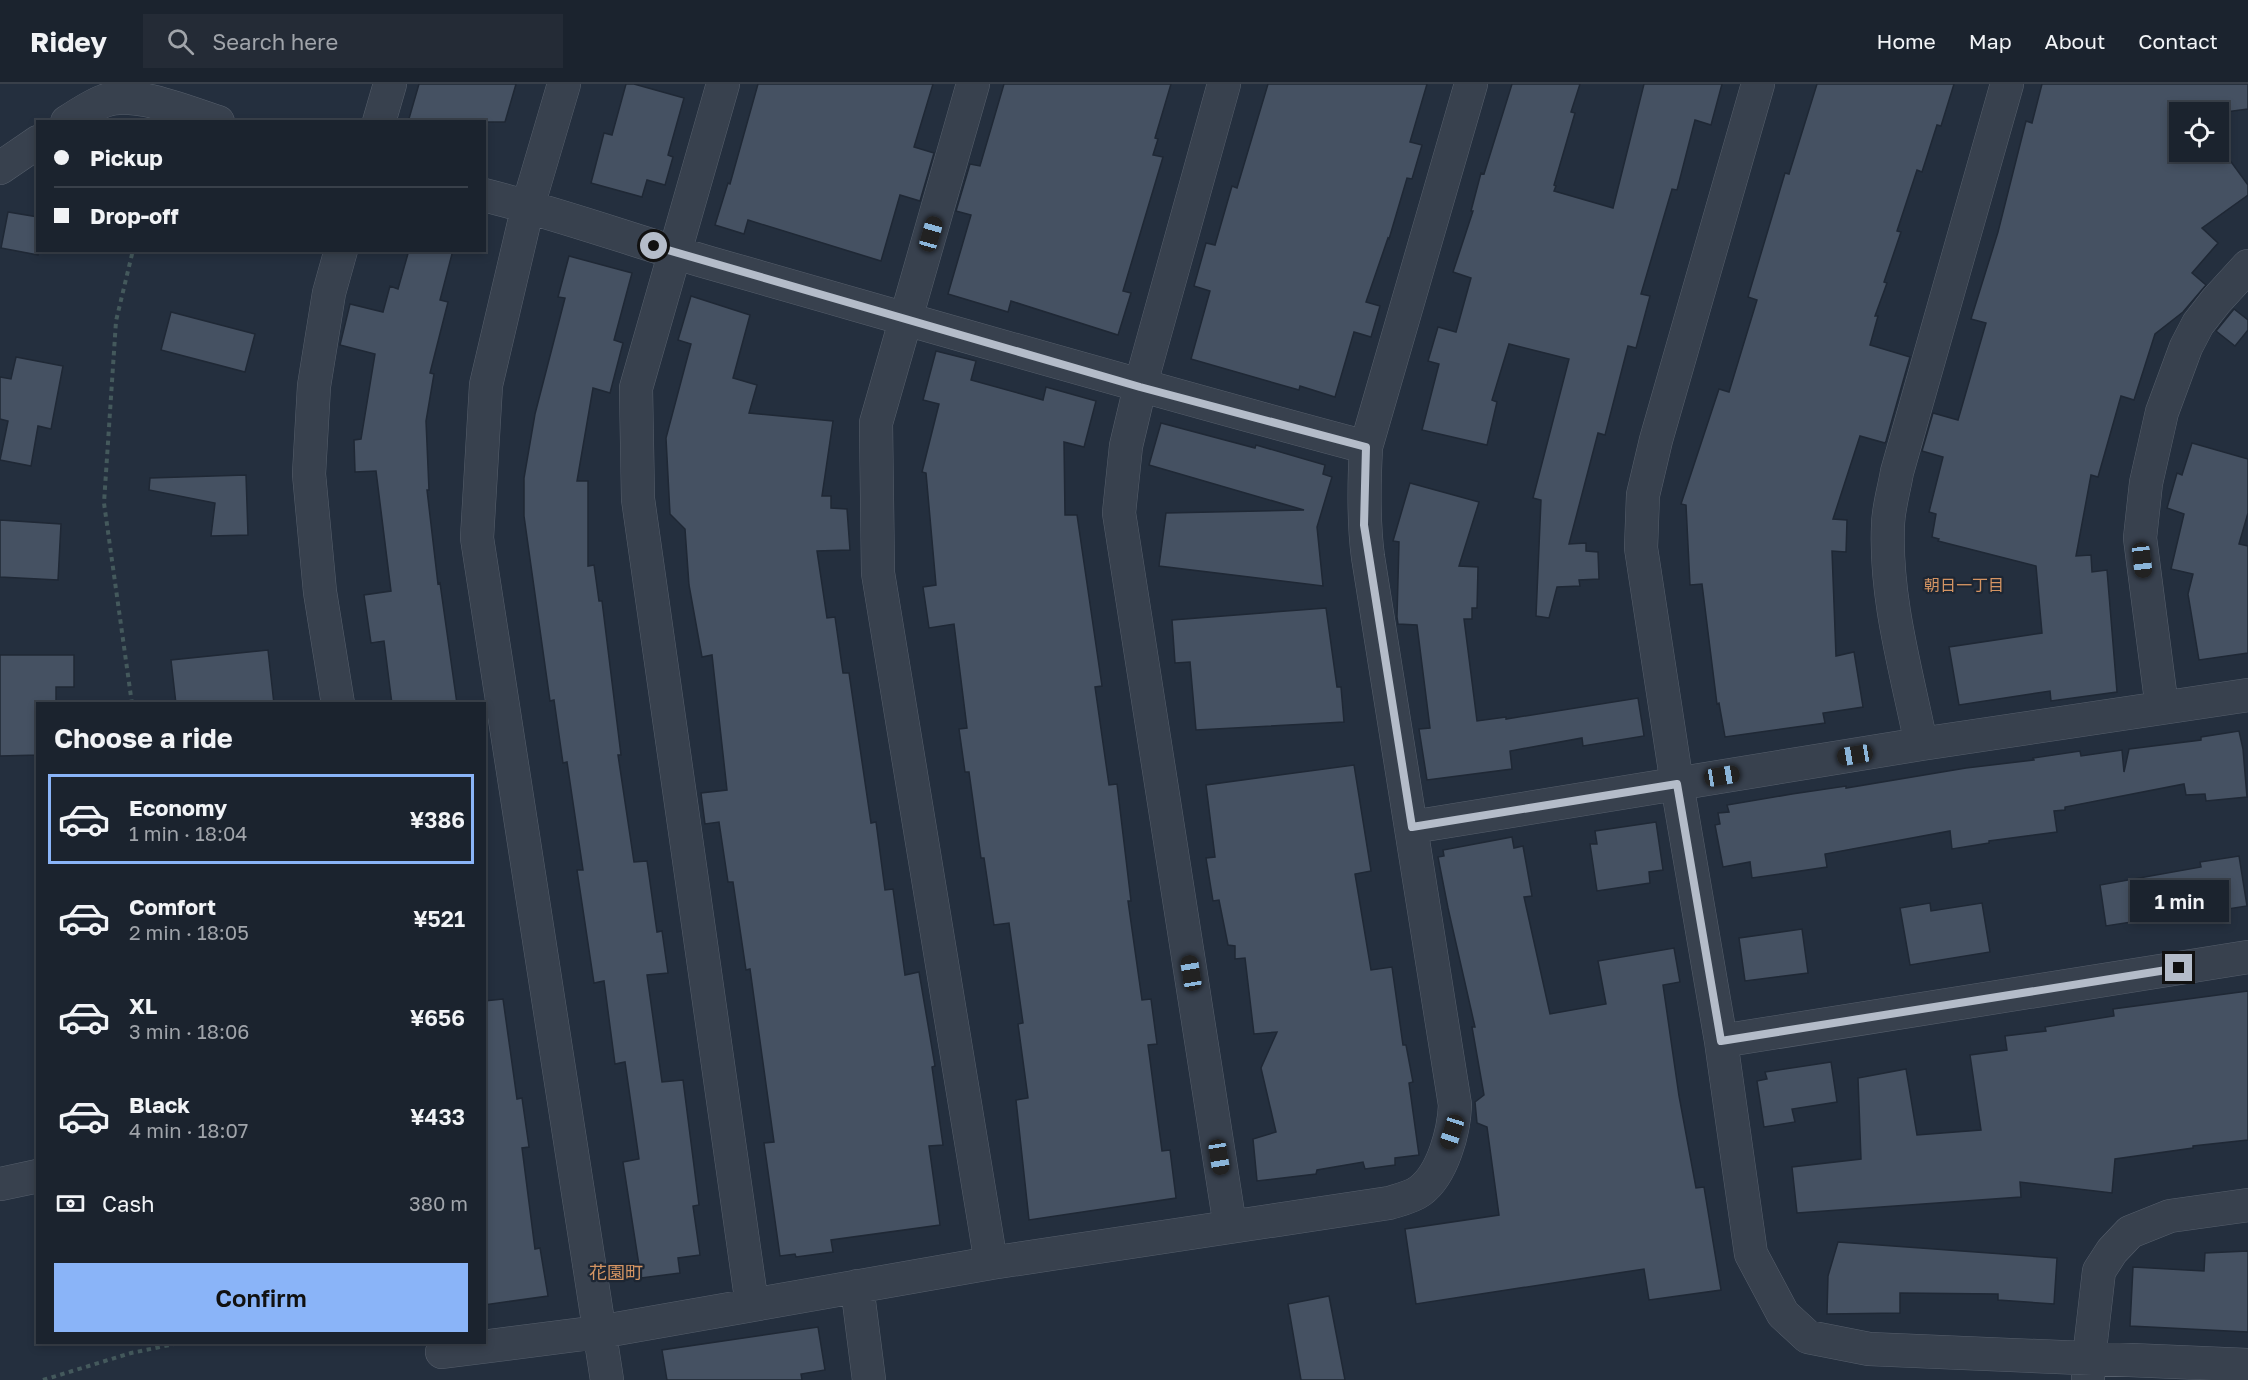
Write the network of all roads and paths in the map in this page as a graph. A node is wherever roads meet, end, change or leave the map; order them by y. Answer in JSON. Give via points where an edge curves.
{"nodes":[{"id":1,"x":390,"y":84,"type":"edge"},
{"id":2,"x":564,"y":84,"type":"edge"},
{"id":3,"x":723,"y":84,"type":"edge"},
{"id":4,"x":973,"y":84,"type":"edge"},
{"id":5,"x":1224,"y":84,"type":"edge"},
{"id":6,"x":1471,"y":84,"type":"edge"},
{"id":7,"x":1758,"y":84,"type":"edge"},
{"id":8,"x":2007,"y":84,"type":"edge"},
{"id":9,"x":171,"y":95,"type":"edge"},
{"id":10,"x":70,"y":120,"type":"edge"},
{"id":11,"x":215,"y":120,"type":"edge"},
{"id":12,"x":380,"y":120,"type":"edge"},
{"id":13,"x":36,"y":143,"type":"edge"},
{"id":14,"x":0,"y":168,"type":"edge"},
{"id":15,"x":486,"y":196,"type":"edge"},
{"id":16,"x":528,"y":206,"type":"junction"},
{"id":17,"x":133,"y":252,"type":"edge"},
{"id":18,"x":341,"y":252,"type":"edge"},
{"id":19,"x":675,"y":253,"type":"junction"},
{"id":20,"x":2248,"y":266,"type":"edge"},
{"id":21,"x":906,"y":319,"type":"junction"},
{"id":22,"x":1140,"y":387,"type":"junction"},
{"id":23,"x":1366,"y":447,"type":"junction"},
{"id":24,"x":2248,"y":694,"type":"edge"},
{"id":25,"x":132,"y":702,"type":"edge"},
{"id":26,"x":338,"y":702,"type":"edge"},
{"id":27,"x":2162,"y":708,"type":"junction"},
{"id":28,"x":1921,"y":744,"type":"junction"},
{"id":29,"x":1677,"y":784,"type":"junction"},
{"id":30,"x":1412,"y":827,"type":"junction"},
{"id":31,"x":2248,"y":957,"type":"edge"},
{"id":32,"x":1721,"y":1041,"type":"junction"},
{"id":33,"x":36,"y":1176,"type":"edge"},
{"id":34,"x":0,"y":1184,"type":"edge"},
{"id":35,"x":2248,"y":1205,"type":"edge"},
{"id":36,"x":1230,"y":1226,"type":"junction"},
{"id":37,"x":991,"y":1263,"type":"junction"},
{"id":38,"x":857,"y":1286,"type":"junction"},
{"id":39,"x":752,"y":1305,"type":"junction"},
{"id":40,"x":599,"y":1332,"type":"junction"},
{"id":41,"x":174,"y":1344,"type":"edge"},
{"id":42,"x":442,"y":1358,"type":"edge"},
{"id":43,"x":2248,"y":1365,"type":"edge"},
{"id":44,"x":2088,"y":1369,"type":"edge"},
{"id":45,"x":44,"y":1380,"type":"edge"},
{"id":46,"x":607,"y":1380,"type":"edge"},
{"id":47,"x":869,"y":1380,"type":"edge"}],
"edges":[{"from":1,"to":12,"type":"street"},
{"from":2,"to":16,"type":"street"},
{"from":3,"to":19,"type":"street"},
{"from":4,"to":21,"type":"street"},
{"from":5,"to":22,"type":"street"},
{"from":6,"to":23,"type":"street"},
{"from":7,"to":29,"type":"street","via":[[1643,495],[1641,548]]},
{"from":8,"to":28,"type":"street","via":[[1897,472],[1888,525],[1889,576]]},
{"from":9,"to":10,"type":"street","via":[[106,100]]},
{"from":9,"to":11,"type":"street"},
{"from":13,"to":14,"type":"street"},
{"from":15,"to":16,"type":"street"},
{"from":16,"to":19,"type":"street"},
{"from":16,"to":40,"type":"street","via":[[486,385],[477,538]]},
{"from":17,"to":25,"type":"path","via":[[116,321],[104,503]]},
{"from":18,"to":26,"type":"street","via":[[329,293],[314,386],[309,474],[320,592]]},
{"from":19,"to":21,"type":"street"},
{"from":19,"to":39,"type":"street","via":[[636,388],[638,500]]},
{"from":20,"to":27,"type":"street","via":[[2198,324],[2186,347],[2162,412],[2146,483],[2140,538]]},
{"from":21,"to":22,"type":"street"},
{"from":21,"to":37,"type":"street","via":[[876,423],[878,573]]},
{"from":22,"to":23,"type":"street"},
{"from":22,"to":36,"type":"street","via":[[1126,446],[1119,513]]},
{"from":23,"to":30,"type":"street","via":[[1364,525]]},
{"from":24,"to":27,"type":"street"},
{"from":27,"to":28,"type":"street"},
{"from":28,"to":29,"type":"street"},
{"from":29,"to":30,"type":"street"},
{"from":29,"to":32,"type":"street"},
{"from":30,"to":36,"type":"street","via":[[1455,1105],[1452,1132],[1442,1160],[1420,1191],[1389,1203]]},
{"from":31,"to":32,"type":"street"},
{"from":32,"to":44,"type":"street","via":[[1751,1254],[1783,1314],[1808,1337],[1869,1349]]},
{"from":33,"to":34,"type":"street"},
{"from":35,"to":44,"type":"street","via":[[2170,1216],[2130,1232],[2100,1271]]},
{"from":36,"to":37,"type":"street"},
{"from":37,"to":38,"type":"street"},
{"from":38,"to":39,"type":"street"},
{"from":38,"to":47,"type":"street"},
{"from":39,"to":40,"type":"street"},
{"from":40,"to":42,"type":"street"},
{"from":40,"to":46,"type":"street"},
{"from":41,"to":45,"type":"path"},
{"from":43,"to":44,"type":"street"}]}
